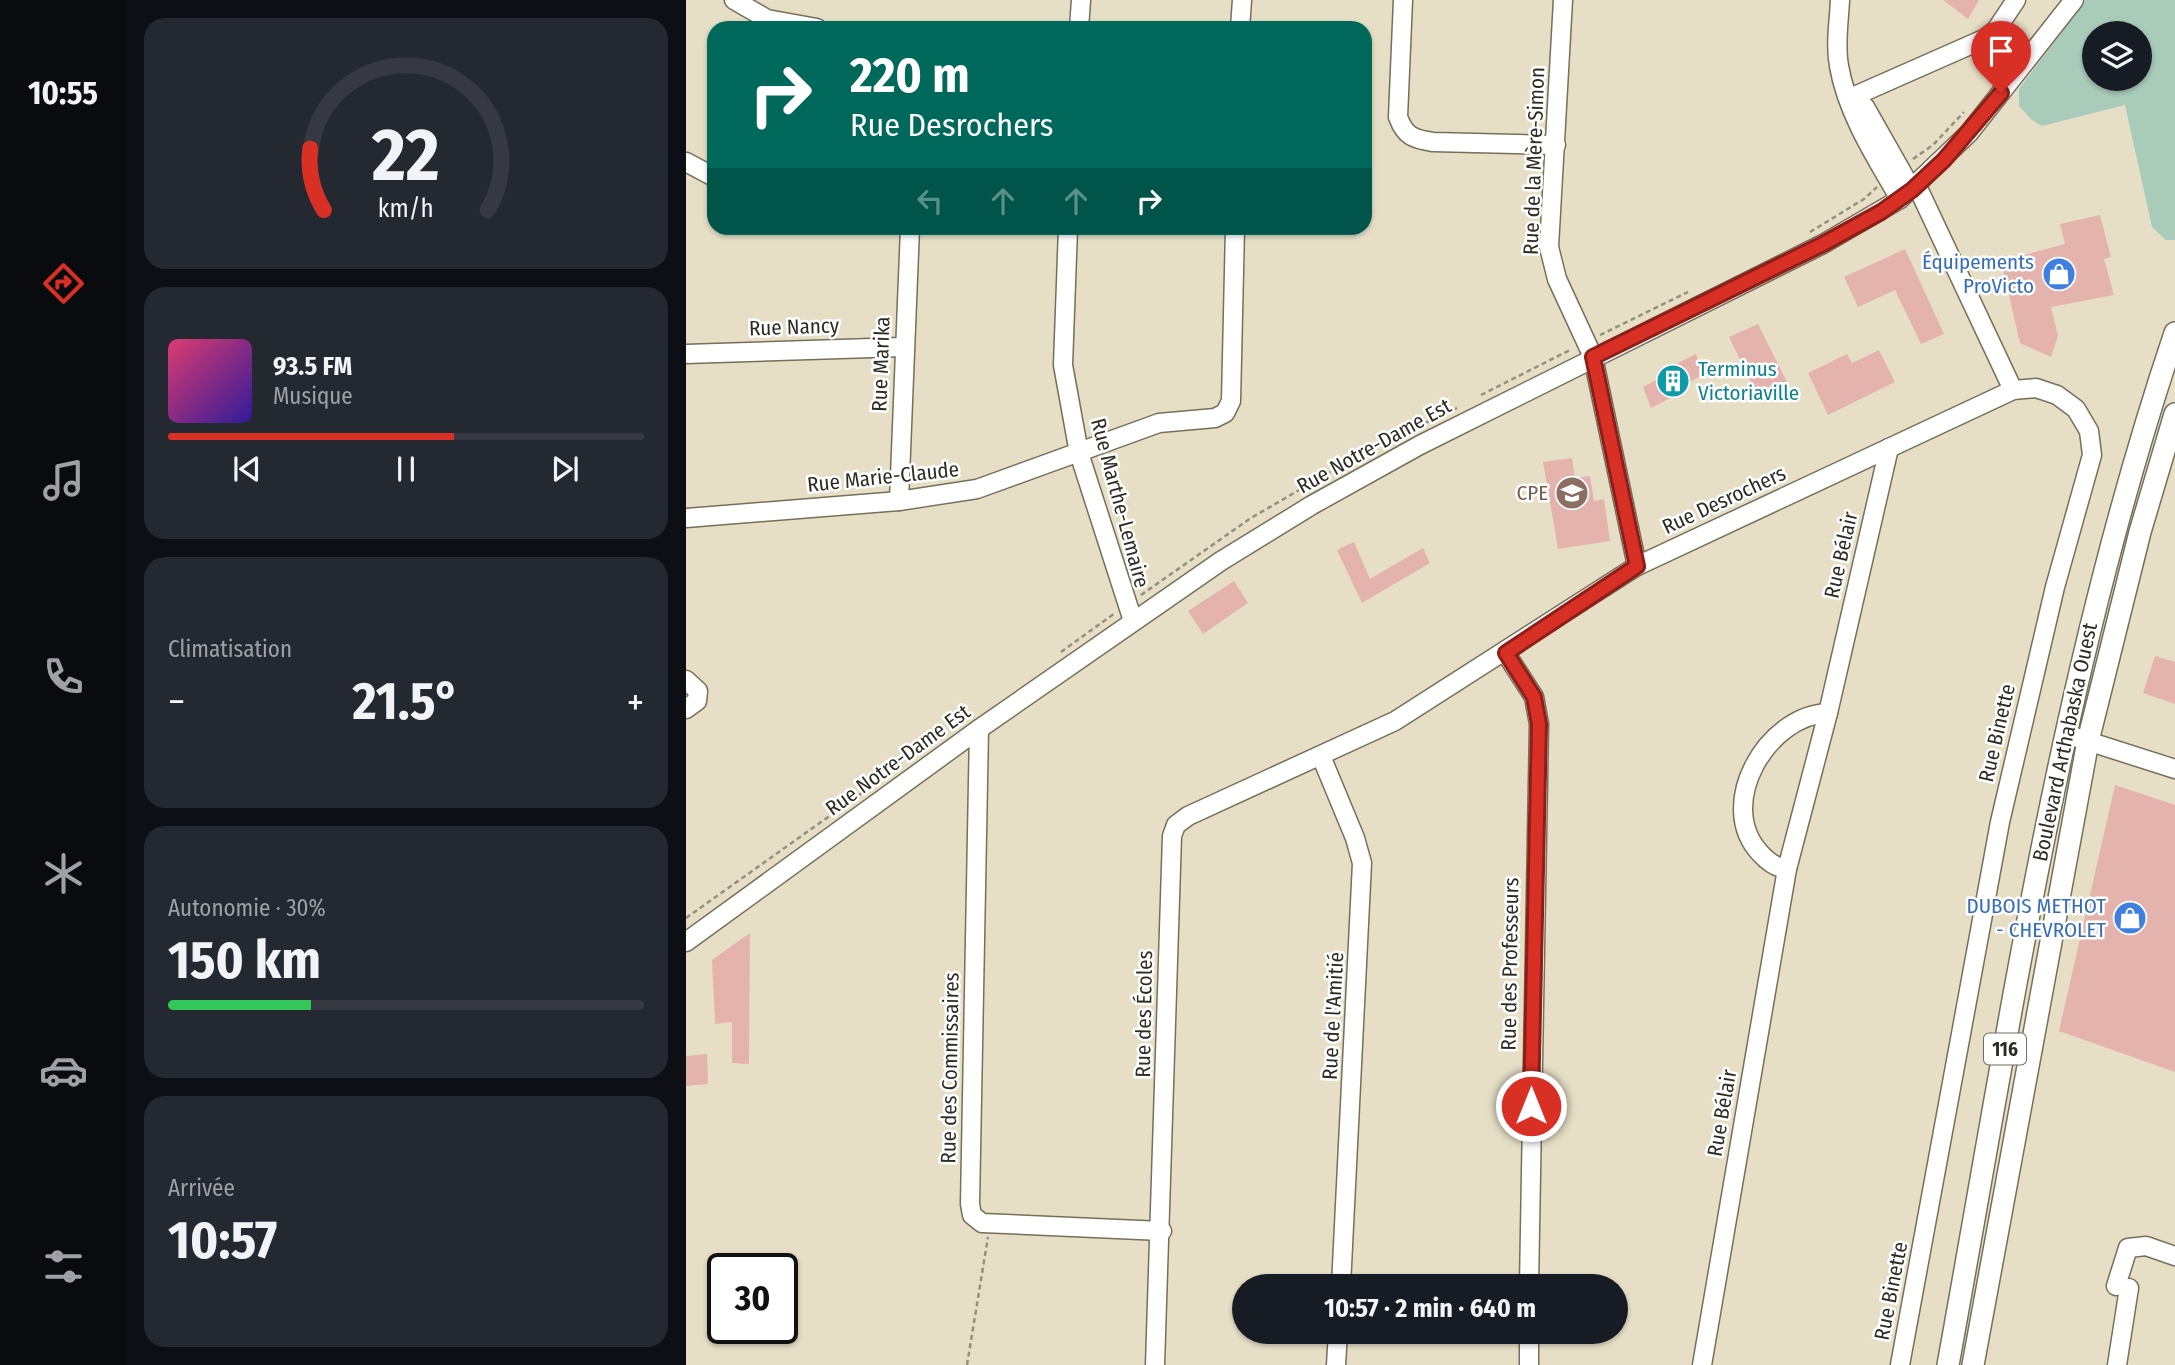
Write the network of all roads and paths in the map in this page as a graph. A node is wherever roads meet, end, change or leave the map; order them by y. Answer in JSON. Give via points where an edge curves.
{"nodes":[{"id":1,"x":734,"y":0,"type":"edge"},
{"id":2,"x":1081,"y":0,"type":"edge"},
{"id":3,"x":1242,"y":0,"type":"edge"},
{"id":4,"x":1403,"y":0,"type":"edge"},
{"id":5,"x":1563,"y":0,"type":"edge"},
{"id":6,"x":1840,"y":0,"type":"edge"},
{"id":7,"x":2015,"y":0,"type":"edge"},
{"id":8,"x":2074,"y":0,"type":"edge"},
{"id":9,"x":778,"y":21,"type":"edge"},
{"id":10,"x":1080,"y":21,"type":"edge"},
{"id":11,"x":1240,"y":21,"type":"edge"},
{"id":12,"x":1850,"y":98,"type":"junction"},
{"id":13,"x":1556,"y":145,"type":"junction"},
{"id":14,"x":686,"y":162,"type":"edge"},
{"id":15,"x":707,"y":173,"type":"edge"},
{"id":16,"x":1909,"y":192,"type":"junction"},
{"id":17,"x":910,"y":235,"type":"edge"},
{"id":18,"x":1068,"y":235,"type":"edge"},
{"id":19,"x":1235,"y":235,"type":"edge"},
{"id":20,"x":2175,"y":333,"type":"edge"},
{"id":21,"x":903,"y":347,"type":"junction"},
{"id":22,"x":686,"y":354,"type":"edge"},
{"id":23,"x":1593,"y":357,"type":"junction"},
{"id":24,"x":2013,"y":390,"type":"junction"},
{"id":25,"x":2175,"y":414,"type":"edge"},
{"id":26,"x":1889,"y":448,"type":"junction"},
{"id":27,"x":1079,"y":453,"type":"junction"},
{"id":28,"x":899,"y":502,"type":"junction"},
{"id":29,"x":686,"y":518,"type":"edge"},
{"id":30,"x":1637,"y":566,"type":"junction"},
{"id":31,"x":1133,"y":621,"type":"junction"},
{"id":32,"x":1506,"y":653,"type":"junction"},
{"id":33,"x":686,"y":680,"type":"edge"},
{"id":34,"x":686,"y":709,"type":"edge"},
{"id":35,"x":1828,"y":713,"type":"junction"},
{"id":36,"x":979,"y":729,"type":"junction"},
{"id":37,"x":2065,"y":734,"type":"junction"},
{"id":38,"x":2088,"y":741,"type":"junction"},
{"id":39,"x":1321,"y":756,"type":"junction"},
{"id":40,"x":2175,"y":769,"type":"edge"},
{"id":41,"x":1787,"y":869,"type":"junction"},
{"id":42,"x":686,"y":942,"type":"edge"},
{"id":43,"x":990,"y":1223,"type":"junction"},
{"id":44,"x":1162,"y":1231,"type":"junction"},
{"id":45,"x":2175,"y":1256,"type":"edge"},
{"id":46,"x":1341,"y":1274,"type":"edge"},
{"id":47,"x":1529,"y":1274,"type":"edge"},
{"id":48,"x":1337,"y":1344,"type":"edge"},
{"id":49,"x":1529,"y":1344,"type":"edge"},
{"id":50,"x":967,"y":1365,"type":"edge"},
{"id":51,"x":1155,"y":1365,"type":"edge"},
{"id":52,"x":1336,"y":1365,"type":"edge"},
{"id":53,"x":1528,"y":1365,"type":"edge"},
{"id":54,"x":1702,"y":1365,"type":"edge"},
{"id":55,"x":1900,"y":1365,"type":"edge"},
{"id":56,"x":1948,"y":1365,"type":"edge"},
{"id":57,"x":1973,"y":1365,"type":"edge"},
{"id":58,"x":2117,"y":1365,"type":"edge"}],
"edges":[{"from":1,"to":9,"type":"street"},
{"from":2,"to":10,"type":"street"},
{"from":3,"to":11,"type":"street"},
{"from":4,"to":13,"type":"street","via":[[1398,117],[1404,132],[1433,142]]},
{"from":5,"to":13,"type":"street","name":"Rue de la Mère-Simon"},
{"from":6,"to":12,"type":"street","via":[[1837,49]]},
{"from":7,"to":12,"type":"street","via":[[1986,38]]},
{"from":8,"to":16,"type":"street","name":"Rue Notre-Dame Est","via":[[1969,133]]},
{"from":12,"to":16,"type":"street","via":[[1855,119]]},
{"from":13,"to":23,"type":"street","name":"Rue de la Mère-Simon","via":[[1549,247],[1552,265]]},
{"from":14,"to":15,"type":"street"},
{"from":16,"to":23,"type":"street","name":"Rue Notre-Dame Est","via":[[1823,244]]},
{"from":16,"to":24,"type":"street"},
{"from":17,"to":21,"type":"street","name":"Rue Marika"},
{"from":18,"to":27,"type":"street","name":"Rue Marthe-Lemaire","via":[[1062,342]]},
{"from":19,"to":27,"type":"street","name":"Rue Marie-Claude","via":[[1231,401],[1225,413],[1159,423]]},
{"from":20,"to":37,"type":"main road","name":"Boulevard Arthabaska Ouest","number":"116","via":[[2116,527]]},
{"from":21,"to":22,"type":"street","name":"Rue Nancy"},
{"from":21,"to":28,"type":"street","name":"Rue Marika"},
{"from":23,"to":30,"type":"street","name":"Rue de la Mère-Simon"},
{"from":23,"to":31,"type":"street","name":"Rue Notre-Dame Est","via":[[1333,493]]},
{"from":24,"to":26,"type":"street","name":"Rue Desrochers"},
{"from":24,"to":55,"type":"street","name":"Rue Binette","via":[[2036,388],[2057,395],[2076,409],[2089,430],[2092,455],[2055,587],[2000,822]]},
{"from":25,"to":38,"type":"main road","name":"Boulevard Arthabaska Ouest","number":"116","via":[[2140,531]]},
{"from":26,"to":30,"type":"street","name":"Rue Desrochers"},
{"from":26,"to":35,"type":"street","name":"Rue Bélair"},
{"from":27,"to":28,"type":"street","name":"Rue Marie-Claude","via":[[977,489]]},
{"from":27,"to":31,"type":"street","name":"Rue Marthe-Lemaire"},
{"from":28,"to":29,"type":"street","name":"Rue Marie-Claude"},
{"from":30,"to":32,"type":"street","name":"Rue Desrochers"},
{"from":31,"to":36,"type":"street","name":"Rue Notre-Dame Est"},
{"from":32,"to":39,"type":"street","name":"Rue Desrochers","via":[[1395,722]]},
{"from":32,"to":47,"type":"street","name":"Rue des Professeurs","via":[[1534,697],[1539,724]]},
{"from":33,"to":34,"type":"street","via":[[698,691],[697,701]]},
{"from":35,"to":41,"type":"street","name":"Rue Bélair"},
{"from":35,"to":41,"type":"street","via":[[1815,713],[1763,748],[1747,787],[1744,809],[1751,844],[1767,860]]},
{"from":36,"to":42,"type":"street","name":"Rue Notre-Dame Est"},
{"from":36,"to":43,"type":"street","name":"Rue des Commissaires","via":[[970,1204],[972,1215]]},
{"from":37,"to":38,"type":"street"},
{"from":37,"to":56,"type":"main road","name":"Boulevard Arthabaska Ouest","number":"116"},
{"from":38,"to":40,"type":"street"},
{"from":38,"to":57,"type":"main road","name":"Boulevard Arthabaska Ouest","number":"116"},
{"from":39,"to":44,"type":"street","name":"Rue des Écoles","via":[[1188,816],[1171,836]]},
{"from":39,"to":46,"type":"street","name":"Rue de l'Amitié","via":[[1362,863]]},
{"from":41,"to":54,"type":"street","name":"Rue Bélair"},
{"from":43,"to":44,"type":"street"},
{"from":43,"to":50,"type":"path"},
{"from":44,"to":51,"type":"street","name":"Rue des Écoles"},
{"from":45,"to":58,"type":"street","via":[[2146,1246],[2128,1248],[2121,1262]]},
{"from":48,"to":52,"type":"street"},
{"from":49,"to":53,"type":"street"}]}
